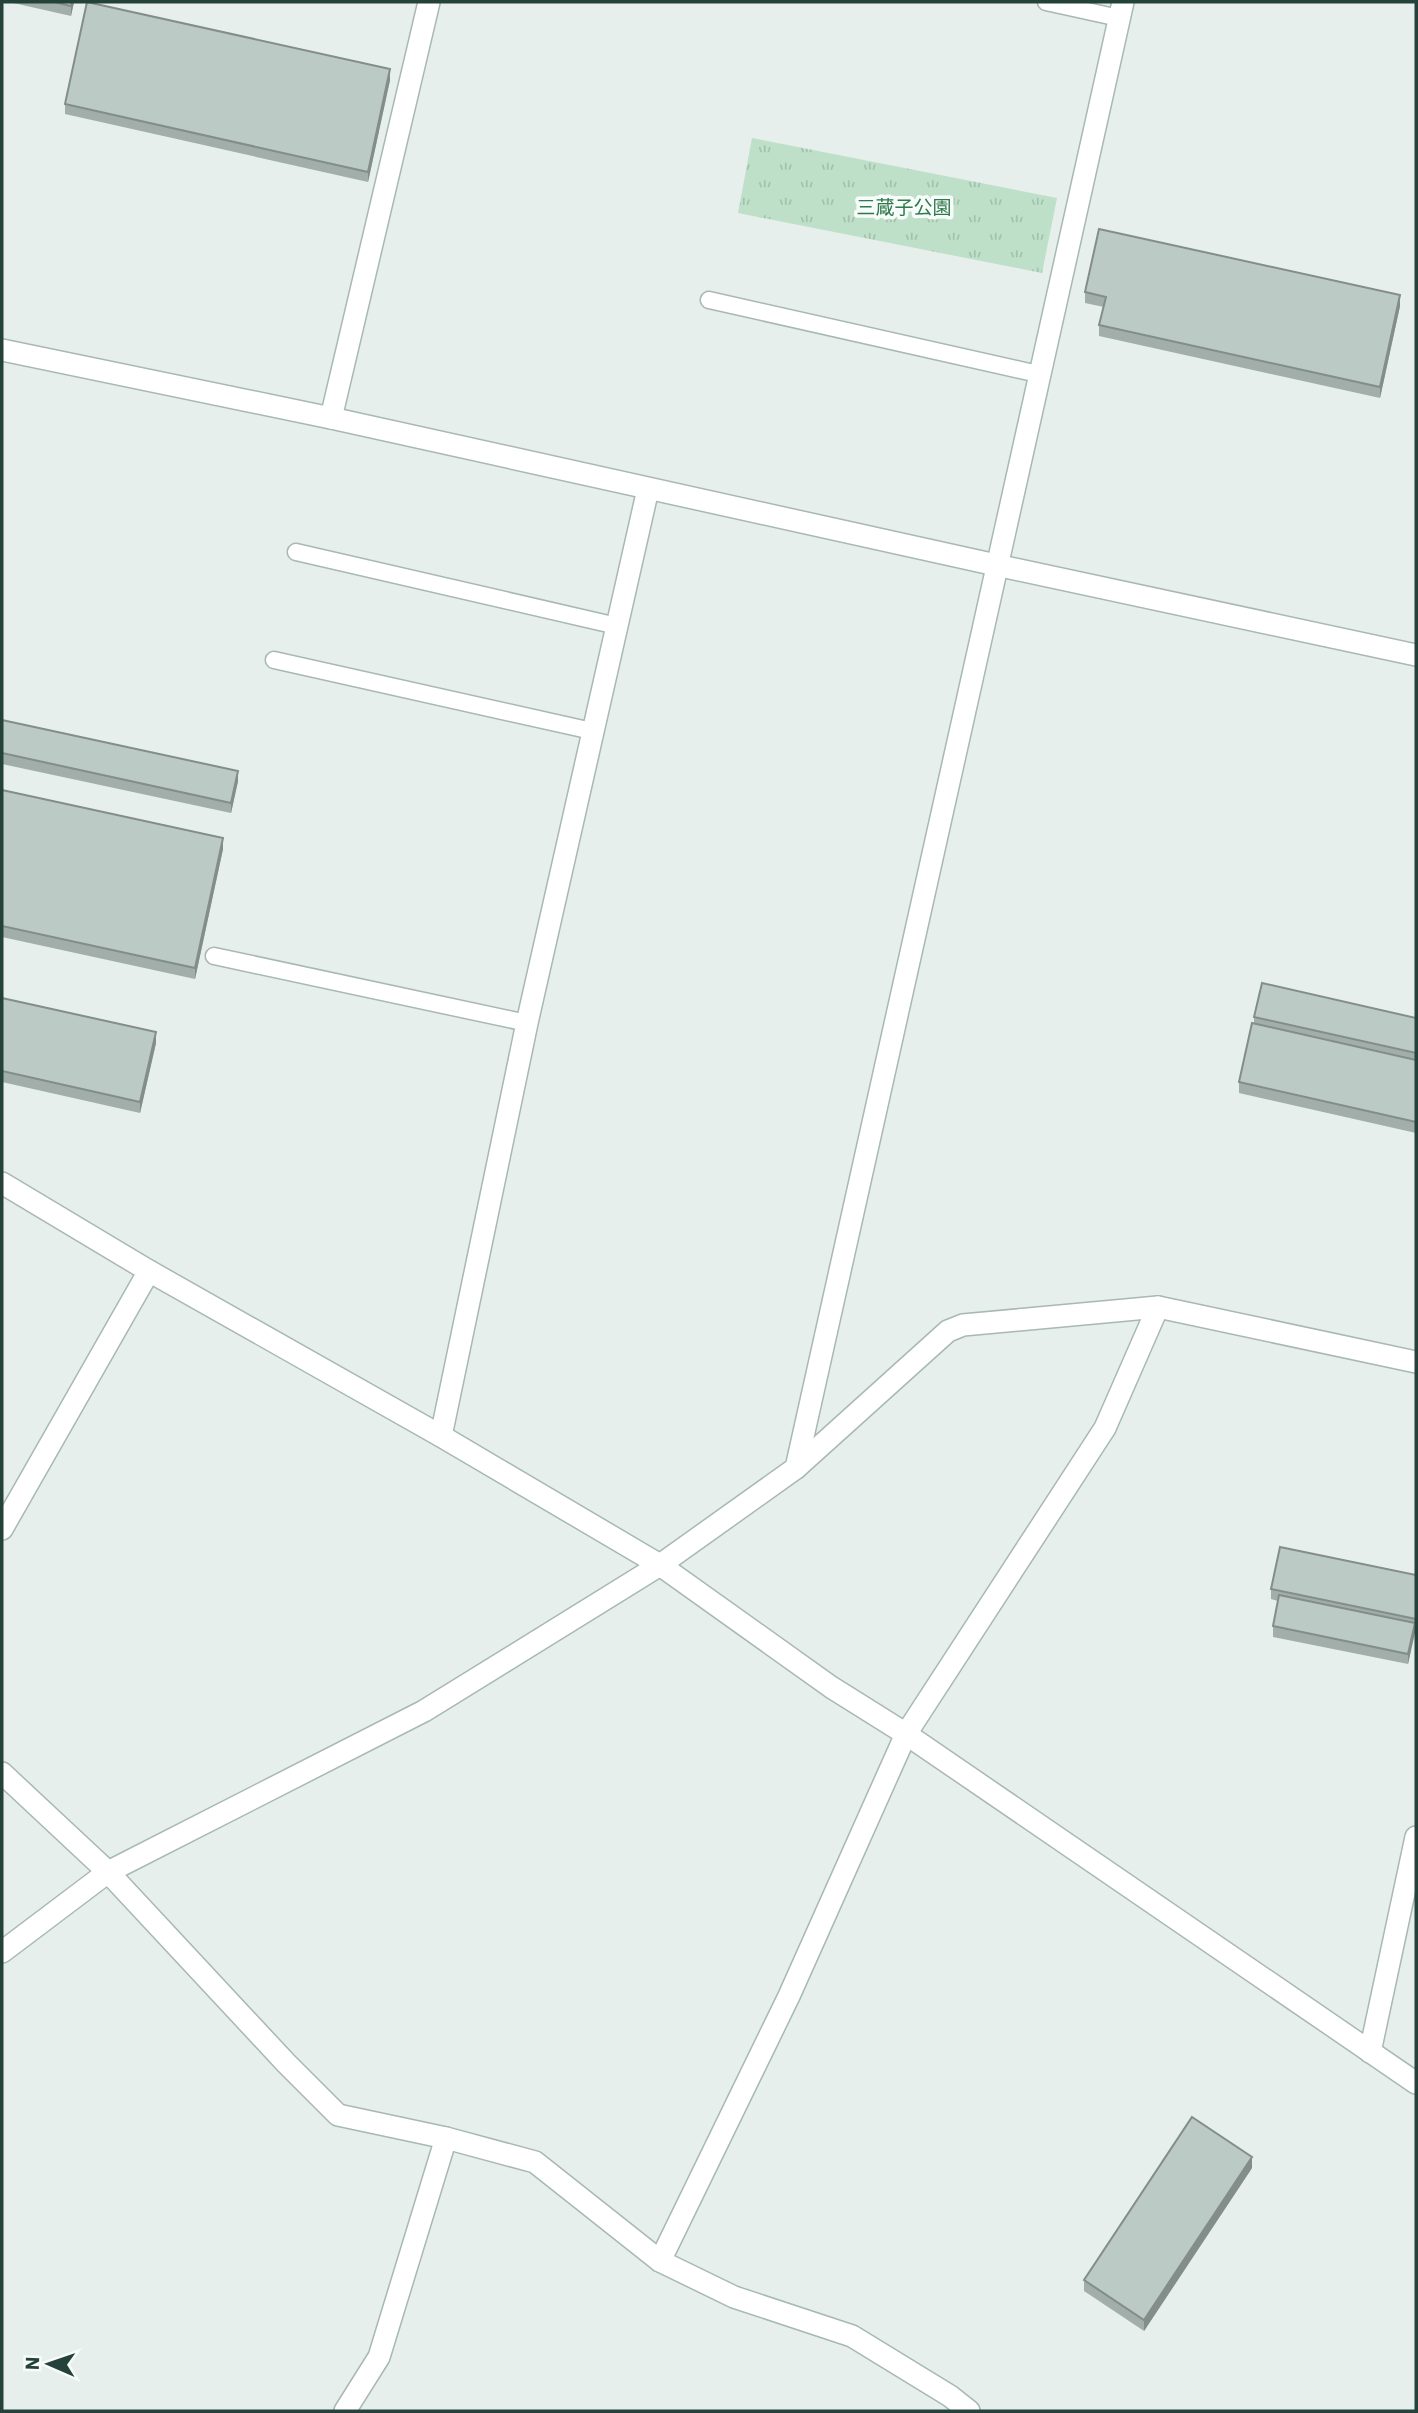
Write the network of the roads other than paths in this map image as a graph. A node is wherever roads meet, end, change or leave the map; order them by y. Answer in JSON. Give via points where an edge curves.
{"nodes":[{"id":1,"x":429,"y":2,"type":"edge"},
{"id":2,"x":1046,"y":2,"type":"edge"},
{"id":3,"x":1121,"y":10,"type":"edge"},
{"id":4,"x":709,"y":300,"type":"dead end"},
{"id":5,"x":2,"y":350,"type":"edge"},
{"id":6,"x":1038,"y":374,"type":"junction"},
{"id":7,"x":331,"y":418,"type":"junction"},
{"id":8,"x":648,"y":489,"type":"junction"},
{"id":9,"x":296,"y":552,"type":"dead end"},
{"id":10,"x":996,"y":565,"type":"junction"},
{"id":11,"x":617,"y":626,"type":"junction"},
{"id":12,"x":1416,"y":656,"type":"edge"},
{"id":13,"x":274,"y":660,"type":"dead end"},
{"id":14,"x":593,"y":731,"type":"junction"},
{"id":15,"x":214,"y":956,"type":"dead end"},
{"id":16,"x":527,"y":1023,"type":"junction"},
{"id":17,"x":2,"y":1183,"type":"edge"},
{"id":18,"x":149,"y":1271,"type":"junction"},
{"id":19,"x":1158,"y":1307,"type":"junction"},
{"id":20,"x":1416,"y":1362,"type":"edge"},
{"id":21,"x":441,"y":1436,"type":"junction"},
{"id":22,"x":796,"y":1468,"type":"junction"},
{"id":23,"x":2,"y":1529,"type":"edge"},
{"id":24,"x":660,"y":1565,"type":"junction"},
{"id":25,"x":906,"y":1734,"type":"junction"},
{"id":26,"x":2,"y":1773,"type":"edge"},
{"id":27,"x":1416,"y":1837,"type":"edge"},
{"id":28,"x":108,"y":1872,"type":"junction"},
{"id":29,"x":2,"y":1952,"type":"edge"},
{"id":30,"x":1370,"y":2052,"type":"junction"},
{"id":31,"x":1416,"y":2083,"type":"edge"},
{"id":32,"x":446,"y":2138,"type":"junction"},
{"id":33,"x":660,"y":2261,"type":"junction"},
{"id":34,"x":345,"y":2411,"type":"edge"},
{"id":35,"x":969,"y":2411,"type":"edge"}],
"edges":[{"from":1,"to":7,"type":"street"},
{"from":2,"to":3,"type":"lane"},
{"from":3,"to":6,"type":"street"},
{"from":4,"to":6,"type":"lane"},
{"from":5,"to":7,"type":"street"},
{"from":6,"to":10,"type":"street"},
{"from":7,"to":8,"type":"street"},
{"from":8,"to":10,"type":"street"},
{"from":8,"to":11,"type":"street"},
{"from":9,"to":11,"type":"lane"},
{"from":10,"to":12,"type":"street"},
{"from":10,"to":22,"type":"street"},
{"from":11,"to":14,"type":"street"},
{"from":13,"to":14,"type":"lane"},
{"from":14,"to":16,"type":"street"},
{"from":15,"to":16,"type":"lane"},
{"from":16,"to":21,"type":"street"},
{"from":17,"to":18,"type":"street"},
{"from":18,"to":21,"type":"street"},
{"from":18,"to":23,"type":"street"},
{"from":19,"to":20,"type":"street"},
{"from":19,"to":22,"type":"street","via":[[963,1325],[948,1331]]},
{"from":19,"to":25,"type":"street","via":[[1105,1428]]},
{"from":21,"to":24,"type":"street"},
{"from":22,"to":24,"type":"street"},
{"from":24,"to":25,"type":"street"},
{"from":24,"to":28,"type":"street","via":[[424,1711]]},
{"from":25,"to":30,"type":"street"},
{"from":25,"to":33,"type":"street","via":[[789,1996]]},
{"from":26,"to":28,"type":"street"},
{"from":27,"to":30,"type":"street"},
{"from":28,"to":29,"type":"street"},
{"from":28,"to":32,"type":"street","via":[[338,2115]]},
{"from":30,"to":31,"type":"street"},
{"from":32,"to":33,"type":"street","via":[[535,2162]]},
{"from":32,"to":34,"type":"street","via":[[379,2357]]},
{"from":33,"to":35,"type":"street","via":[[734,2297],[852,2336]]}]}
